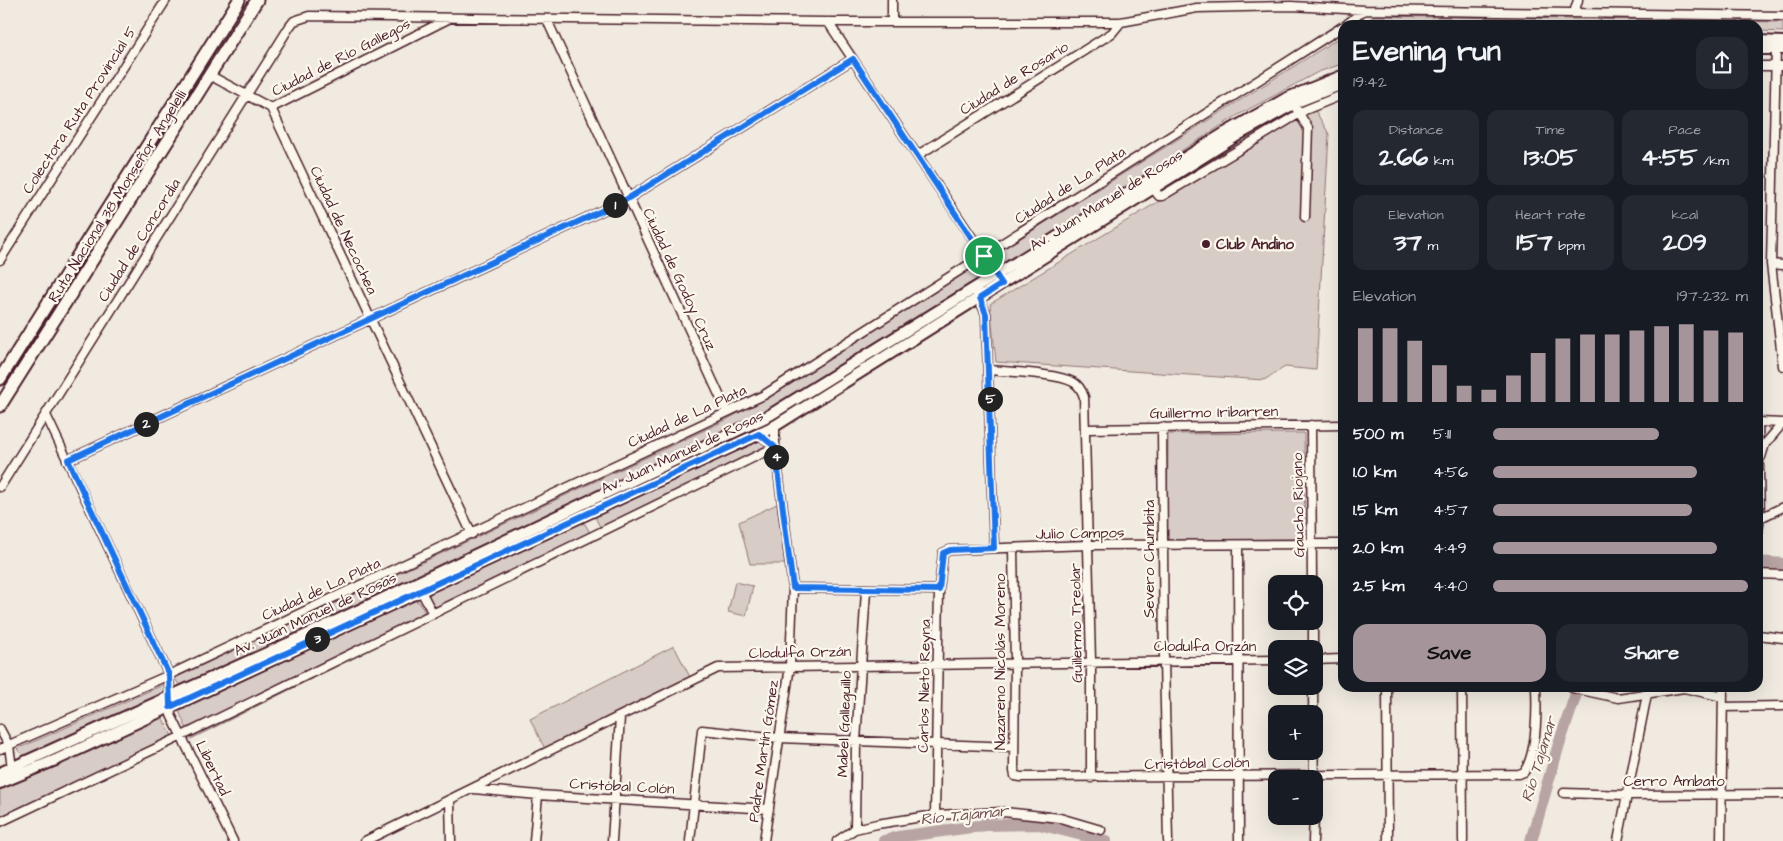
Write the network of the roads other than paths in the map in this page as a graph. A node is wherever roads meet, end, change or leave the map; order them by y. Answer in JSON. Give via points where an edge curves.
{"nodes":[{"id":1,"x":166,"y":0,"type":"edge"},
{"id":2,"x":239,"y":0,"type":"edge"},
{"id":3,"x":257,"y":0,"type":"edge"},
{"id":4,"x":892,"y":0,"type":"edge"},
{"id":5,"x":1578,"y":0,"type":"edge"},
{"id":6,"x":1364,"y":10,"type":"junction"},
{"id":7,"x":1574,"y":13,"type":"junction"},
{"id":8,"x":1783,"y":16,"type":"edge"},
{"id":9,"x":450,"y":18,"type":"junction"},
{"id":10,"x":547,"y":20,"type":"junction"},
{"id":11,"x":1352,"y":20,"type":"edge"},
{"id":12,"x":892,"y":21,"type":"junction"},
{"id":13,"x":828,"y":22,"type":"junction"},
{"id":14,"x":1122,"y":22,"type":"junction"},
{"id":15,"x":1338,"y":30,"type":"edge"},
{"id":16,"x":1763,"y":42,"type":"edge"},
{"id":17,"x":1781,"y":47,"type":"edge"},
{"id":18,"x":1763,"y":49,"type":"edge"},
{"id":19,"x":853,"y":59,"type":"junction"},
{"id":20,"x":1763,"y":66,"type":"edge"},
{"id":21,"x":1779,"y":66,"type":"edge"},
{"id":22,"x":210,"y":76,"type":"junction"},
{"id":23,"x":1338,"y":78,"type":"edge"},
{"id":24,"x":1338,"y":86,"type":"edge"},
{"id":25,"x":248,"y":96,"type":"junction"},
{"id":26,"x":1338,"y":97,"type":"edge"},
{"id":27,"x":1292,"y":104,"type":"junction"},
{"id":28,"x":271,"y":108,"type":"junction"},
{"id":29,"x":1299,"y":113,"type":"junction"},
{"id":30,"x":918,"y":155,"type":"junction"},
{"id":31,"x":1153,"y":188,"type":"junction"},
{"id":32,"x":627,"y":199,"type":"junction"},
{"id":33,"x":1305,"y":217,"type":"dead end"},
{"id":34,"x":4,"y":247,"type":"edge"},
{"id":35,"x":984,"y":256,"type":"junction"},
{"id":36,"x":0,"y":260,"type":"edge"},
{"id":37,"x":1771,"y":264,"type":"junction"},
{"id":38,"x":1783,"y":265,"type":"edge"},
{"id":39,"x":996,"y":273,"type":"junction"},
{"id":40,"x":1002,"y":284,"type":"junction"},
{"id":41,"x":973,"y":288,"type":"junction"},
{"id":42,"x":980,"y":298,"type":"junction"},
{"id":43,"x":371,"y":320,"type":"junction"},
{"id":44,"x":1781,"y":341,"type":"edge"},
{"id":45,"x":1783,"y":366,"type":"edge"},
{"id":46,"x":989,"y":370,"type":"junction"},
{"id":47,"x":0,"y":379,"type":"edge"},
{"id":48,"x":0,"y":406,"type":"edge"},
{"id":49,"x":727,"y":412,"type":"junction"},
{"id":50,"x":46,"y":415,"type":"junction"},
{"id":51,"x":1763,"y":422,"type":"edge"},
{"id":52,"x":1783,"y":423,"type":"edge"},
{"id":53,"x":775,"y":425,"type":"junction"},
{"id":54,"x":1311,"y":425,"type":"junction"},
{"id":55,"x":1338,"y":425,"type":"edge"},
{"id":56,"x":1162,"y":427,"type":"junction"},
{"id":57,"x":1087,"y":429,"type":"junction"},
{"id":58,"x":759,"y":434,"type":"junction"},
{"id":59,"x":775,"y":447,"type":"junction"},
{"id":60,"x":1763,"y":451,"type":"edge"},
{"id":61,"x":68,"y":460,"type":"junction"},
{"id":62,"x":0,"y":487,"type":"edge"},
{"id":63,"x":1783,"y":507,"type":"edge"},
{"id":64,"x":1763,"y":517,"type":"edge"},
{"id":65,"x":472,"y":534,"type":"junction"},
{"id":66,"x":1312,"y":544,"type":"junction"},
{"id":67,"x":1338,"y":544,"type":"edge"},
{"id":68,"x":1238,"y":545,"type":"junction"},
{"id":69,"x":1089,"y":546,"type":"junction"},
{"id":70,"x":1162,"y":546,"type":"junction"},
{"id":71,"x":994,"y":548,"type":"junction"},
{"id":72,"x":1012,"y":548,"type":"junction"},
{"id":73,"x":941,"y":558,"type":"joint"},
{"id":74,"x":1763,"y":574,"type":"edge"},
{"id":75,"x":1312,"y":575,"type":"edge"},
{"id":76,"x":1783,"y":575,"type":"edge"},
{"id":77,"x":793,"y":588,"type":"junction"},
{"id":78,"x":939,"y":590,"type":"junction"},
{"id":79,"x":421,"y":591,"type":"junction"},
{"id":80,"x":866,"y":591,"type":"junction"},
{"id":81,"x":433,"y":614,"type":"junction"},
{"id":82,"x":1763,"y":636,"type":"edge"},
{"id":83,"x":1783,"y":638,"type":"edge"},
{"id":84,"x":1338,"y":659,"type":"edge"},
{"id":85,"x":1164,"y":660,"type":"junction"},
{"id":86,"x":1238,"y":660,"type":"junction"},
{"id":87,"x":1268,"y":660,"type":"edge"},
{"id":88,"x":1323,"y":660,"type":"edge"},
{"id":89,"x":1091,"y":661,"type":"junction"},
{"id":90,"x":1015,"y":663,"type":"junction"},
{"id":91,"x":940,"y":664,"type":"junction"},
{"id":92,"x":861,"y":665,"type":"junction"},
{"id":93,"x":790,"y":666,"type":"junction"},
{"id":94,"x":169,"y":675,"type":"junction"},
{"id":95,"x":1387,"y":692,"type":"edge"},
{"id":96,"x":1462,"y":692,"type":"edge"},
{"id":97,"x":1536,"y":692,"type":"edge"},
{"id":98,"x":1588,"y":692,"type":"edge"},
{"id":99,"x":1659,"y":692,"type":"edge"},
{"id":100,"x":1701,"y":692,"type":"edge"},
{"id":101,"x":1723,"y":692,"type":"edge"},
{"id":102,"x":1647,"y":694,"type":"junction"},
{"id":103,"x":1313,"y":695,"type":"edge"},
{"id":104,"x":1723,"y":697,"type":"junction"},
{"id":105,"x":170,"y":703,"type":"junction"},
{"id":106,"x":1783,"y":706,"type":"edge"},
{"id":107,"x":1723,"y":707,"type":"junction"},
{"id":108,"x":620,"y":717,"type":"junction"},
{"id":109,"x":0,"y":729,"type":"edge"},
{"id":110,"x":182,"y":736,"type":"junction"},
{"id":111,"x":779,"y":738,"type":"junction"},
{"id":112,"x":856,"y":741,"type":"junction"},
{"id":113,"x":937,"y":743,"type":"junction"},
{"id":114,"x":9,"y":746,"type":"junction"},
{"id":115,"x":1014,"y":747,"type":"junction"},
{"id":116,"x":0,"y":749,"type":"edge"},
{"id":117,"x":12,"y":768,"type":"junction"},
{"id":118,"x":1314,"y":770,"type":"edge"},
{"id":119,"x":0,"y":773,"type":"edge"},
{"id":120,"x":1462,"y":775,"type":"junction"},
{"id":121,"x":1015,"y":776,"type":"joint"},
{"id":122,"x":1239,"y":776,"type":"junction"},
{"id":123,"x":1268,"y":776,"type":"edge"},
{"id":124,"x":1323,"y":776,"type":"edge"},
{"id":125,"x":1388,"y":776,"type":"junction"},
{"id":126,"x":1166,"y":777,"type":"junction"},
{"id":127,"x":1091,"y":778,"type":"junction"},
{"id":128,"x":0,"y":783,"type":"edge"},
{"id":129,"x":474,"y":789,"type":"junction"},
{"id":130,"x":1564,"y":793,"type":"dead end"},
{"id":131,"x":1783,"y":794,"type":"edge"},
{"id":132,"x":538,"y":795,"type":"junction"},
{"id":133,"x":1627,"y":795,"type":"junction"},
{"id":134,"x":1721,"y":795,"type":"junction"},
{"id":135,"x":615,"y":799,"type":"junction"},
{"id":136,"x":450,"y":801,"type":"junction"},
{"id":137,"x":693,"y":804,"type":"junction"},
{"id":138,"x":769,"y":809,"type":"junction"},
{"id":139,"x":935,"y":815,"type":"junction"},
{"id":140,"x":0,"y":822,"type":"edge"},
{"id":141,"x":1314,"y":825,"type":"edge"},
{"id":142,"x":855,"y":829,"type":"junction"},
{"id":143,"x":1100,"y":830,"type":"dead end"},
{"id":144,"x":376,"y":838,"type":"edge"},
{"id":145,"x":232,"y":841,"type":"edge"},
{"id":146,"x":364,"y":841,"type":"edge"},
{"id":147,"x":451,"y":841,"type":"edge"},
{"id":148,"x":534,"y":841,"type":"edge"},
{"id":149,"x":612,"y":841,"type":"edge"},
{"id":150,"x":690,"y":841,"type":"edge"},
{"id":151,"x":764,"y":841,"type":"edge"},
{"id":152,"x":836,"y":841,"type":"edge"},
{"id":153,"x":1168,"y":841,"type":"edge"},
{"id":154,"x":1239,"y":841,"type":"edge"},
{"id":155,"x":1313,"y":841,"type":"edge"},
{"id":156,"x":1388,"y":841,"type":"edge"},
{"id":157,"x":1463,"y":841,"type":"edge"},
{"id":158,"x":1618,"y":841,"type":"edge"},
{"id":159,"x":1721,"y":841,"type":"edge"}],
"edges":[{"from":1,"to":34,"type":"street","name":"Colectora Ruta Provincial 5"},
{"from":2,"to":47,"type":"highway","name":"Ruta Nacional 38 Monseñor Angelelli"},
{"from":3,"to":22,"type":"highway","name":"Ruta Nacional 38 Monseñor Angelelli"},
{"from":4,"to":12,"type":"street"},
{"from":5,"to":7,"type":"street"},
{"from":6,"to":7,"type":"street"},
{"from":6,"to":11,"type":"street"},
{"from":6,"to":14,"type":"street","via":[[1291,6],[1197,8]]},
{"from":7,"to":8,"type":"street"},
{"from":9,"to":10,"type":"street"},
{"from":9,"to":25,"type":"street","name":"Ciudad de Concordia","via":[[310,16],[294,21]]},
{"from":9,"to":28,"type":"street","name":"Ciudad de Río Gallegos"},
{"from":10,"to":13,"type":"street"},
{"from":10,"to":32,"type":"street","name":"Ciudad de Godoy Cruz"},
{"from":12,"to":13,"type":"street"},
{"from":12,"to":14,"type":"street"},
{"from":13,"to":19,"type":"street"},
{"from":14,"to":30,"type":"street","name":"Ciudad de Rosario","via":[[1112,33]]},
{"from":15,"to":35,"type":"street","name":"Ciudad de La Plata"},
{"from":16,"to":17,"type":"main road"},
{"from":17,"to":18,"type":"main road"},
{"from":17,"to":21,"type":"street"},
{"from":19,"to":30,"type":"street"},
{"from":19,"to":32,"type":"street"},
{"from":20,"to":21,"type":"street"},
{"from":21,"to":37,"type":"street"},
{"from":22,"to":25,"type":"street"},
{"from":22,"to":48,"type":"highway","name":"Ruta Nacional 38 Monseñor Angelelli"},
{"from":23,"to":39,"type":"main road","name":"Av. Juan Manuel de Rosas","via":[[1262,111]]},
{"from":24,"to":27,"type":"main road","name":"Av. Juan Manuel de Rosas"},
{"from":25,"to":28,"type":"street"},
{"from":25,"to":50,"type":"street","name":"Ciudad de Concordia"},
{"from":26,"to":29,"type":"street"},
{"from":27,"to":29,"type":"street"},
{"from":27,"to":31,"type":"main road","name":"Av. Juan Manuel de Rosas"},
{"from":28,"to":43,"type":"street","name":"Ciudad de Necochea"},
{"from":29,"to":31,"type":"street","via":[[1162,196]]},
{"from":29,"to":33,"type":"street","via":[[1308,128]]},
{"from":30,"to":35,"type":"street"},
{"from":31,"to":40,"type":"main road","name":"Av. Juan Manuel de Rosas"},
{"from":32,"to":43,"type":"street"},
{"from":32,"to":49,"type":"street","name":"Ciudad de Godoy Cruz"},
{"from":34,"to":36,"type":"street","name":"Colectora Ruta Provincial 5"},
{"from":35,"to":39,"type":"street"},
{"from":35,"to":49,"type":"street","name":"Ciudad de La Plata","via":[[764,395]]},
{"from":37,"to":38,"type":"street"},
{"from":37,"to":44,"type":"street"},
{"from":39,"to":40,"type":"street"},
{"from":39,"to":41,"type":"main road","name":"Av. Juan Manuel de Rosas"},
{"from":40,"to":42,"type":"main road","name":"Av. Juan Manuel de Rosas"},
{"from":41,"to":42,"type":"street"},
{"from":41,"to":105,"type":"main road","name":"Av. Juan Manuel de Rosas","via":[[770,415]]},
{"from":42,"to":46,"type":"street","via":[[986,314]]},
{"from":42,"to":53,"type":"main road","name":"Av. Juan Manuel de Rosas"},
{"from":43,"to":61,"type":"street"},
{"from":43,"to":65,"type":"street","name":"Ciudad de Necochea"},
{"from":44,"to":45,"type":"street"},
{"from":46,"to":57,"type":"street","name":"Guillermo Treolar","via":[[1074,382],[1084,397]]},
{"from":46,"to":71,"type":"street"},
{"from":49,"to":65,"type":"street","name":"Ciudad de La Plata"},
{"from":50,"to":61,"type":"street"},
{"from":50,"to":62,"type":"street","name":"Ciudad de Concordia"},
{"from":51,"to":52,"type":"street"},
{"from":52,"to":60,"type":"street","via":[[1765,444]]},
{"from":53,"to":58,"type":"main road","name":"Av. Juan Manuel de Rosas"},
{"from":53,"to":59,"type":"street","name":"Padre Martín Gómez"},
{"from":54,"to":55,"type":"street","name":"Guillermo Iribarren"},
{"from":54,"to":56,"type":"street","name":"Guillermo Iribarren"},
{"from":54,"to":66,"type":"street","name":"Gaucho Riojano"},
{"from":56,"to":57,"type":"street","name":"Guillermo Iribarren"},
{"from":56,"to":70,"type":"street","name":"Severo Chumbita"},
{"from":57,"to":69,"type":"street","name":"Guillermo Treolar"},
{"from":58,"to":59,"type":"street"},
{"from":58,"to":79,"type":"main road","name":"Av. Juan Manuel de Rosas"},
{"from":59,"to":77,"type":"street","name":"Padre Martín Gómez"},
{"from":59,"to":81,"type":"street"},
{"from":61,"to":94,"type":"street"},
{"from":63,"to":64,"type":"street"},
{"from":65,"to":94,"type":"street","name":"Ciudad de La Plata"},
{"from":66,"to":67,"type":"street","name":"Julio Campos"},
{"from":66,"to":68,"type":"street","name":"Julio Campos"},
{"from":66,"to":75,"type":"street","name":"Gaucho Riojano"},
{"from":68,"to":70,"type":"street","name":"Julio Campos"},
{"from":68,"to":86,"type":"street"},
{"from":69,"to":70,"type":"street","name":"Julio Campos"},
{"from":69,"to":72,"type":"street","name":"Julio Campos"},
{"from":69,"to":89,"type":"street","name":"Guillermo Treolar"},
{"from":70,"to":85,"type":"street","name":"Severo Chumbita"},
{"from":71,"to":72,"type":"street","name":"Julio Campos"},
{"from":71,"to":73,"type":"street","name":"Julio Campos","via":[[950,550]]},
{"from":72,"to":90,"type":"street","name":"Nazareno Nicolás Moreno"},
{"from":73,"to":78,"type":"street","name":"Carlos Nieto Reyna"},
{"from":74,"to":76,"type":"street"},
{"from":77,"to":80,"type":"street"},
{"from":77,"to":93,"type":"street","name":"Padre Martín Gómez"},
{"from":78,"to":80,"type":"street"},
{"from":78,"to":91,"type":"street","name":"Carlos Nieto Reyna"},
{"from":79,"to":81,"type":"street"},
{"from":79,"to":105,"type":"main road","name":"Av. Juan Manuel de Rosas"},
{"from":80,"to":92,"type":"street","name":"Mabel Galleguillo"},
{"from":81,"to":110,"type":"street"},
{"from":82,"to":83,"type":"street"},
{"from":84,"to":88,"type":"street"},
{"from":85,"to":86,"type":"street","name":"Clodulfa Orzán"},
{"from":85,"to":89,"type":"street","name":"Clodulfa Orzán"},
{"from":85,"to":126,"type":"street","name":"Severo Chumbita"},
{"from":86,"to":87,"type":"street","name":"Clodulfa Orzán"},
{"from":86,"to":122,"type":"street"},
{"from":89,"to":90,"type":"street","name":"Clodulfa Orzán"},
{"from":89,"to":127,"type":"street","name":"Guillermo Treolar"},
{"from":90,"to":91,"type":"street","name":"Clodulfa Orzán"},
{"from":90,"to":115,"type":"street","name":"Nazareno Nicolás Moreno"},
{"from":91,"to":92,"type":"street","name":"Clodulfa Orzán"},
{"from":91,"to":113,"type":"street","name":"Carlos Nieto Reyna"},
{"from":92,"to":93,"type":"street","name":"Clodulfa Orzán"},
{"from":92,"to":112,"type":"street","name":"Mabel Galleguillo"},
{"from":93,"to":108,"type":"street","name":"Clodulfa Orzán","via":[[718,668]]},
{"from":93,"to":111,"type":"street","name":"Padre Martín Gómez"},
{"from":94,"to":105,"type":"street","name":"Libertad"},
{"from":94,"to":114,"type":"street","name":"Ciudad de La Plata"},
{"from":95,"to":125,"type":"street"},
{"from":96,"to":120,"type":"street"},
{"from":97,"to":120,"type":"street","name":"Cristóbal Colón","via":[[1537,711],[1527,767],[1519,774]]},
{"from":98,"to":102,"type":"street","via":[[1618,698]]},
{"from":99,"to":102,"type":"street"},
{"from":100,"to":104,"type":"street"},
{"from":101,"to":104,"type":"street"},
{"from":102,"to":133,"type":"street"},
{"from":103,"to":118,"type":"street"},
{"from":104,"to":107,"type":"street"},
{"from":105,"to":110,"type":"street","name":"Libertad","via":[[171,715]]},
{"from":105,"to":117,"type":"main road","name":"Av. Juan Manuel de Rosas"},
{"from":105,"to":128,"type":"main road","name":"Av. Juan Manuel de Rosas","via":[[58,760]]},
{"from":106,"to":107,"type":"street"},
{"from":107,"to":134,"type":"street"},
{"from":108,"to":129,"type":"street","name":"Clodulfa Orzán"},
{"from":108,"to":135,"type":"street"},
{"from":109,"to":114,"type":"street"},
{"from":110,"to":140,"type":"street"},
{"from":110,"to":145,"type":"street","name":"Libertad"},
{"from":111,"to":112,"type":"street"},
{"from":111,"to":137,"type":"street","via":[[702,730]]},
{"from":111,"to":138,"type":"street","name":"Padre Martín Gómez"},
{"from":112,"to":113,"type":"street"},
{"from":112,"to":142,"type":"street","name":"Mabel Galleguillo"},
{"from":113,"to":115,"type":"street"},
{"from":113,"to":139,"type":"street","name":"Carlos Nieto Reyna"},
{"from":114,"to":116,"type":"street","name":"Ciudad de La Plata"},
{"from":114,"to":117,"type":"street"},
{"from":115,"to":121,"type":"street","name":"Nazareno Nicolás Moreno"},
{"from":117,"to":119,"type":"main road","name":"Av. Juan Manuel de Rosas"},
{"from":120,"to":125,"type":"street","name":"Cristóbal Colón"},
{"from":120,"to":157,"type":"street"},
{"from":121,"to":127,"type":"street","name":"Cristóbal Colón"},
{"from":122,"to":123,"type":"street","name":"Cristóbal Colón"},
{"from":122,"to":126,"type":"street","name":"Cristóbal Colón"},
{"from":122,"to":154,"type":"street"},
{"from":124,"to":125,"type":"street","name":"Cristóbal Colón"},
{"from":125,"to":156,"type":"street"},
{"from":126,"to":127,"type":"street","name":"Cristóbal Colón"},
{"from":126,"to":153,"type":"street","name":"Severo Chumbita"},
{"from":129,"to":132,"type":"street","name":"Cristóbal Colón"},
{"from":129,"to":136,"type":"street","name":"Clodulfa Orzán"},
{"from":130,"to":133,"type":"street","name":"Cerro Ambato"},
{"from":131,"to":134,"type":"street","name":"Cerro Ambato"},
{"from":132,"to":135,"type":"street","name":"Cristóbal Colón"},
{"from":132,"to":148,"type":"street"},
{"from":133,"to":134,"type":"street","name":"Cerro Ambato"},
{"from":133,"to":158,"type":"street"},
{"from":134,"to":159,"type":"street"},
{"from":135,"to":137,"type":"street","name":"Cristóbal Colón"},
{"from":135,"to":149,"type":"street"},
{"from":136,"to":144,"type":"street","name":"Clodulfa Orzán"},
{"from":136,"to":147,"type":"street"},
{"from":137,"to":138,"type":"street","name":"Cristóbal Colón"},
{"from":137,"to":150,"type":"street"},
{"from":138,"to":151,"type":"street","name":"Padre Martín Gómez"},
{"from":139,"to":142,"type":"street"},
{"from":139,"to":143,"type":"street","via":[[1035,814]]},
{"from":141,"to":155,"type":"street"},
{"from":142,"to":152,"type":"street"},
{"from":144,"to":146,"type":"street","name":"Clodulfa Orzán"}]}
